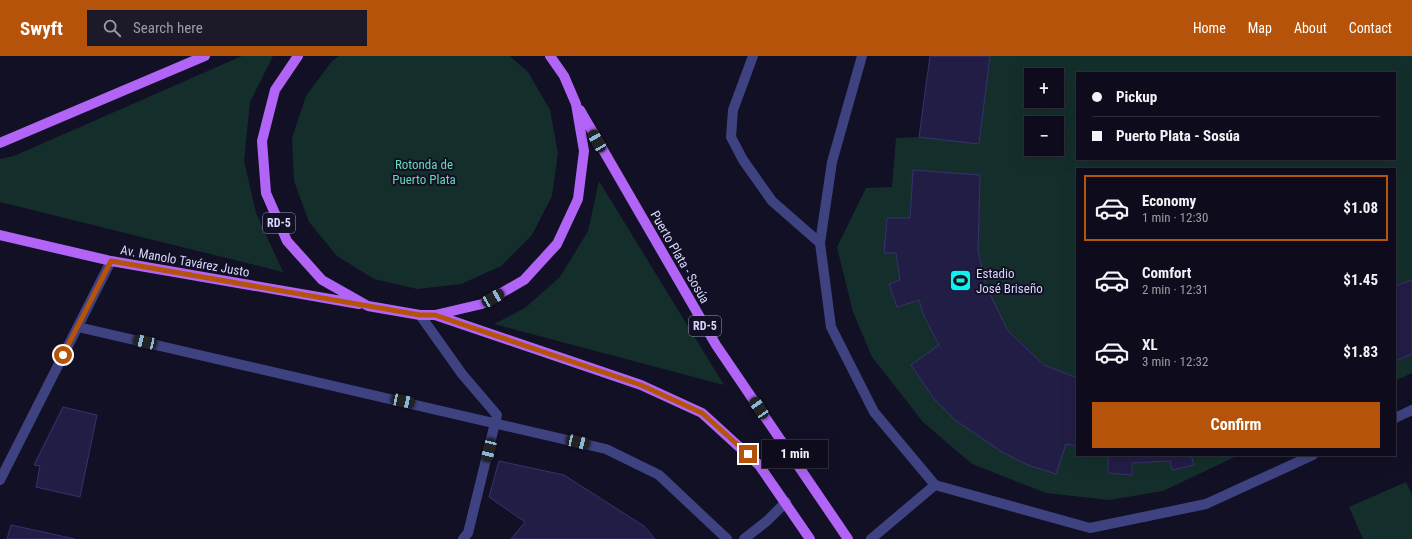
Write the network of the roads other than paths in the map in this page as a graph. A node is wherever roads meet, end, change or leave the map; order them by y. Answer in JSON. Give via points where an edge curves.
{"nodes":[{"id":1,"x":205,"y":56,"type":"edge"},
{"id":2,"x":298,"y":56,"type":"edge"},
{"id":3,"x":550,"y":56,"type":"edge"},
{"id":4,"x":753,"y":56,"type":"edge"},
{"id":5,"x":862,"y":56,"type":"edge"},
{"id":6,"x":576,"y":104,"type":"junction"},
{"id":7,"x":0,"y":143,"type":"edge"},
{"id":8,"x":0,"y":235,"type":"edge"},
{"id":9,"x":820,"y":243,"type":"junction"},
{"id":10,"x":111,"y":261,"type":"junction"},
{"id":11,"x":368,"y":306,"type":"junction"},
{"id":12,"x":420,"y":315,"type":"junction"},
{"id":13,"x":435,"y":315,"type":"junction"},
{"id":14,"x":78,"y":327,"type":"junction"},
{"id":15,"x":1412,"y":411,"type":"edge"},
{"id":16,"x":1396,"y":418,"type":"edge"},
{"id":17,"x":495,"y":422,"type":"junction"},
{"id":18,"x":1311,"y":456,"type":"edge"},
{"id":19,"x":0,"y":480,"type":"edge"},
{"id":20,"x":934,"y":485,"type":"junction"},
{"id":21,"x":786,"y":502,"type":"junction"},
{"id":22,"x":463,"y":539,"type":"edge"},
{"id":23,"x":727,"y":539,"type":"edge"},
{"id":24,"x":744,"y":539,"type":"edge"},
{"id":25,"x":810,"y":539,"type":"edge"},
{"id":26,"x":848,"y":539,"type":"edge"},
{"id":27,"x":871,"y":539,"type":"edge"}],
"edges":[{"from":1,"to":7,"type":"main road"},
{"from":2,"to":11,"type":"main road","number":"RD-5","via":[[275,90],[262,141],[266,193],[287,241],[322,280]]},
{"from":3,"to":6,"type":"main road","number":"RD-5","via":[[564,76]]},
{"from":4,"to":9,"type":"lane","via":[[733,110],[731,137],[742,160],[772,201]]},
{"from":5,"to":9,"type":"lane","via":[[832,162]]},
{"from":6,"to":13,"type":"main road","number":"RD-5","via":[[584,151],[578,200],[557,244],[524,280],[482,304]]},
{"from":6,"to":26,"type":"main road","name":"Puerto Plata - Sosúa","number":"RD-5","via":[[716,344]]},
{"from":8,"to":10,"type":"main road","name":"Av. Manolo Tavárez Justo","number":"RD-5"},
{"from":9,"to":20,"type":"lane","via":[[830,327],[874,412]]},
{"from":10,"to":11,"type":"main road","name":"Av. Manolo Tavárez Justo","number":"RD-5"},
{"from":10,"to":14,"type":"lane"},
{"from":11,"to":12,"type":"main road","number":"RD-5"},
{"from":12,"to":13,"type":"main road","number":"RD-5"},
{"from":12,"to":17,"type":"lane","via":[[462,374],[497,415]]},
{"from":13,"to":21,"type":"main road","number":"RD-5","via":[[641,385],[702,413],[759,465]]},
{"from":14,"to":17,"type":"lane"},
{"from":14,"to":19,"type":"lane"},
{"from":15,"to":16,"type":"lane"},
{"from":17,"to":22,"type":"lane","via":[[468,533]]},
{"from":17,"to":23,"type":"lane","via":[[606,449],[659,475]]},
{"from":18,"to":20,"type":"lane","via":[[1206,504],[1090,528]]},
{"from":20,"to":27,"type":"lane"},
{"from":21,"to":24,"type":"lane"},
{"from":21,"to":25,"type":"main road","number":"RD-5"}]}
